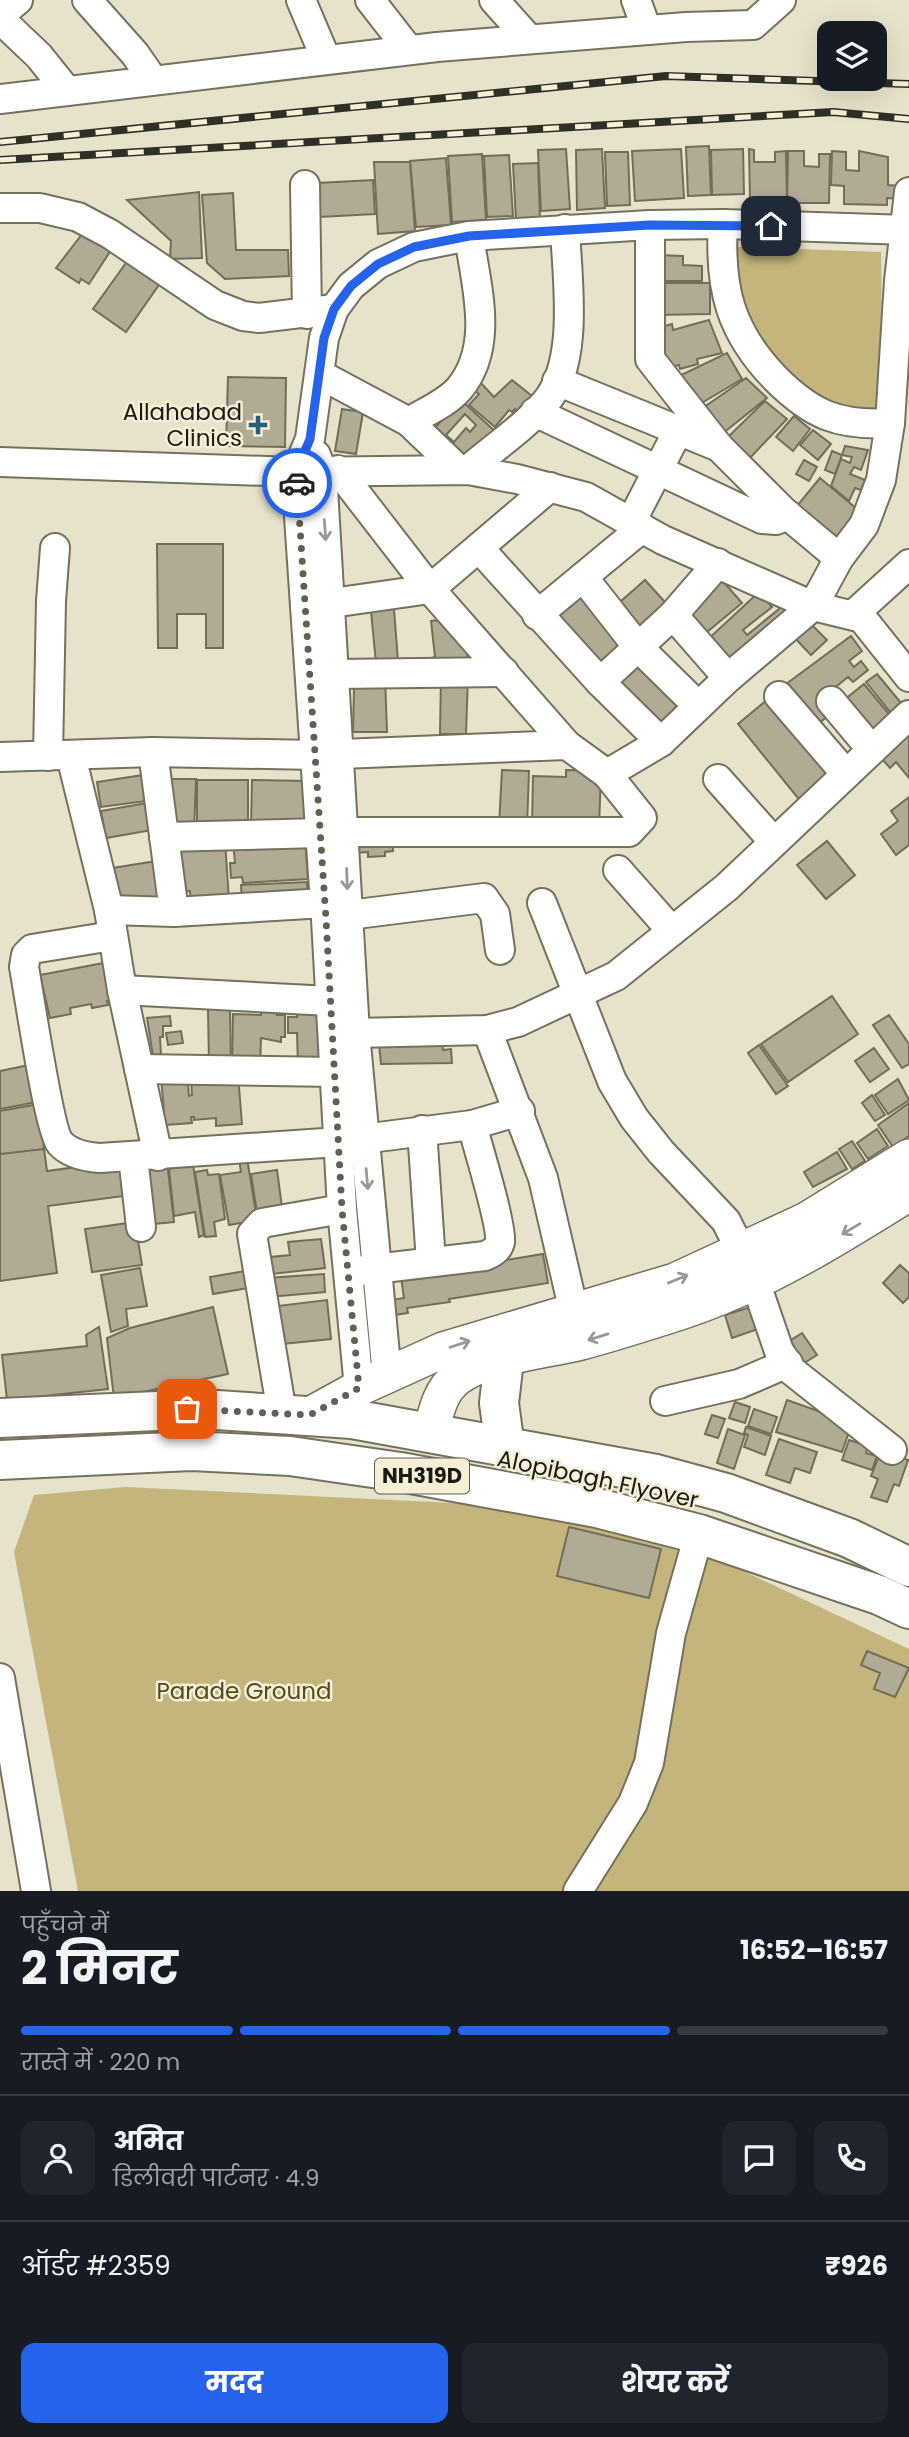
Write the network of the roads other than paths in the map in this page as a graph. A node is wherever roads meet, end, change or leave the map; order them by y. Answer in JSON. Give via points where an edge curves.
{"nodes":[{"id":1,"x":18,"y":0,"type":"edge"},
{"id":2,"x":87,"y":0,"type":"edge"},
{"id":3,"x":301,"y":0,"type":"edge"},
{"id":4,"x":370,"y":0,"type":"edge"},
{"id":5,"x":494,"y":0,"type":"edge"},
{"id":6,"x":636,"y":0,"type":"edge"},
{"id":7,"x":781,"y":0,"type":"edge"},
{"id":8,"x":0,"y":17,"type":"edge"},
{"id":9,"x":648,"y":30,"type":"junction"},
{"id":10,"x":529,"y":39,"type":"junction"},
{"id":11,"x":409,"y":50,"type":"junction"},
{"id":12,"x":326,"y":59,"type":"junction"},
{"id":13,"x":153,"y":80,"type":"junction"},
{"id":14,"x":67,"y":91,"type":"junction"},
{"id":15,"x":0,"y":99,"type":"edge"},
{"id":16,"x":304,"y":185,"type":"dead end"},
{"id":17,"x":909,"y":192,"type":"edge"},
{"id":18,"x":0,"y":208,"type":"edge"},
{"id":19,"x":723,"y":223,"type":"junction"},
{"id":20,"x":650,"y":225,"type":"junction"},
{"id":21,"x":565,"y":229,"type":"junction"},
{"id":22,"x":907,"y":230,"type":"edge"},
{"id":23,"x":469,"y":236,"type":"junction"},
{"id":24,"x":321,"y":312,"type":"junction"},
{"id":25,"x":903,"y":326,"type":"edge"},
{"id":26,"x":321,"y":375,"type":"junction"},
{"id":27,"x":558,"y":381,"type":"junction"},
{"id":28,"x":901,"y":394,"type":"edge"},
{"id":29,"x":535,"y":412,"type":"junction"},
{"id":30,"x":409,"y":422,"type":"junction"},
{"id":31,"x":890,"y":423,"type":"junction"},
{"id":32,"x":678,"y":431,"type":"junction"},
{"id":33,"x":719,"y":447,"type":"junction"},
{"id":34,"x":0,"y":462,"type":"edge"},
{"id":35,"x":658,"y":469,"type":"junction"},
{"id":36,"x":463,"y":470,"type":"junction"},
{"id":37,"x":318,"y":471,"type":"junction"},
{"id":38,"x":550,"y":487,"type":"junction"},
{"id":39,"x":788,"y":515,"type":"junction"},
{"id":40,"x":636,"y":525,"type":"junction"},
{"id":41,"x":55,"y":548,"type":"dead end"},
{"id":42,"x":480,"y":548,"type":"junction"},
{"id":43,"x":839,"y":558,"type":"junction"},
{"id":44,"x":718,"y":563,"type":"junction"},
{"id":45,"x":909,"y":564,"type":"edge"},
{"id":46,"x":583,"y":578,"type":"junction"},
{"id":47,"x":430,"y":589,"type":"junction"},
{"id":48,"x":318,"y":606,"type":"junction"},
{"id":49,"x":813,"y":606,"type":"junction"},
{"id":50,"x":537,"y":615,"type":"junction"},
{"id":51,"x":673,"y":615,"type":"junction"},
{"id":52,"x":853,"y":615,"type":"junction"},
{"id":53,"x":637,"y":646,"type":"junction"},
{"id":54,"x":503,"y":672,"type":"junction"},
{"id":55,"x":335,"y":674,"type":"junction"},
{"id":56,"x":909,"y":677,"type":"edge"},
{"id":57,"x":728,"y":678,"type":"junction"},
{"id":58,"x":600,"y":682,"type":"junction"},
{"id":59,"x":779,"y":696,"type":"dead end"},
{"id":60,"x":698,"y":706,"type":"junction"},
{"id":61,"x":909,"y":715,"type":"edge"},
{"id":62,"x":661,"y":742,"type":"junction"},
{"id":63,"x":818,"y":742,"type":"junction"},
{"id":64,"x":567,"y":746,"type":"junction"},
{"id":65,"x":872,"y":750,"type":"junction"},
{"id":66,"x":153,"y":752,"type":"junction"},
{"id":67,"x":327,"y":754,"type":"junction"},
{"id":68,"x":60,"y":756,"type":"junction"},
{"id":69,"x":0,"y":757,"type":"edge"},
{"id":70,"x":607,"y":774,"type":"junction"},
{"id":71,"x":846,"y":774,"type":"junction"},
{"id":72,"x":718,"y":779,"type":"dead end"},
{"id":73,"x":333,"y":833,"type":"junction"},
{"id":74,"x":164,"y":837,"type":"junction"},
{"id":75,"x":774,"y":842,"type":"junction"},
{"id":76,"x":618,"y":870,"type":"dead end"},
{"id":77,"x":542,"y":903,"type":"dead end"},
{"id":78,"x":337,"y":909,"type":"junction"},
{"id":79,"x":174,"y":912,"type":"junction"},
{"id":80,"x":110,"y":923,"type":"junction"},
{"id":81,"x":672,"y":931,"type":"junction"},
{"id":82,"x":500,"y":950,"type":"dead end"},
{"id":83,"x":122,"y":990,"type":"junction"},
{"id":84,"x":578,"y":993,"type":"junction"},
{"id":85,"x":330,"y":1001,"type":"junction"},
{"id":86,"x":487,"y":1030,"type":"junction"},
{"id":87,"x":355,"y":1033,"type":"junction"},
{"id":88,"x":139,"y":1069,"type":"junction"},
{"id":89,"x":334,"y":1072,"type":"junction"},
{"id":90,"x":520,"y":1111,"type":"junction"},
{"id":91,"x":472,"y":1125,"type":"junction"},
{"id":92,"x":422,"y":1130,"type":"junction"},
{"id":93,"x":351,"y":1140,"type":"junction"},
{"id":94,"x":145,"y":1157,"type":"junction"},
{"id":95,"x":901,"y":1180,"type":"edge"},
{"id":96,"x":342,"y":1209,"type":"junction"},
{"id":97,"x":141,"y":1227,"type":"dead end"},
{"id":98,"x":431,"y":1262,"type":"junction"},
{"id":99,"x":748,"y":1266,"type":"junction"},
{"id":100,"x":363,"y":1271,"type":"junction"},
{"id":101,"x":574,"y":1312,"type":"junction"},
{"id":102,"x":422,"y":1360,"type":"junction"},
{"id":103,"x":504,"y":1360,"type":"junction"},
{"id":104,"x":788,"y":1363,"type":"junction"},
{"id":105,"x":373,"y":1382,"type":"junction"},
{"id":106,"x":447,"y":1387,"type":"junction"},
{"id":107,"x":665,"y":1401,"type":"dead end"},
{"id":108,"x":296,"y":1414,"type":"junction"},
{"id":109,"x":0,"y":1418,"type":"edge"},
{"id":110,"x":0,"y":1428,"type":"edge"},
{"id":111,"x":430,"y":1432,"type":"junction"},
{"id":112,"x":0,"y":1445,"type":"edge"},
{"id":113,"x":505,"y":1447,"type":"junction"},
{"id":114,"x":892,"y":1450,"type":"dead end"},
{"id":115,"x":0,"y":1460,"type":"edge"},
{"id":116,"x":699,"y":1534,"type":"junction"},
{"id":117,"x":890,"y":1582,"type":"edge"},
{"id":118,"x":0,"y":1678,"type":"edge"},
{"id":119,"x":36,"y":1891,"type":"edge"},
{"id":120,"x":579,"y":1891,"type":"edge"}],
"edges":[{"from":1,"to":8,"type":"street"},
{"from":2,"to":13,"type":"street"},
{"from":3,"to":12,"type":"street"},
{"from":4,"to":11,"type":"street"},
{"from":5,"to":10,"type":"street"},
{"from":6,"to":9,"type":"street"},
{"from":7,"to":9,"type":"street","via":[[753,25]]},
{"from":8,"to":14,"type":"street"},
{"from":9,"to":10,"type":"street"},
{"from":10,"to":11,"type":"street"},
{"from":11,"to":12,"type":"street"},
{"from":12,"to":13,"type":"street"},
{"from":13,"to":14,"type":"street"},
{"from":14,"to":15,"type":"street"},
{"from":16,"to":24,"type":"street"},
{"from":17,"to":22,"type":"street"},
{"from":18,"to":24,"type":"street","via":[[40,208],[78,217],[215,305],[243,316]]},
{"from":19,"to":20,"type":"street"},
{"from":19,"to":22,"type":"street"},
{"from":19,"to":31,"type":"street","via":[[724,288],[734,321],[755,358],[798,401],[820,413],[840,422]]},
{"from":20,"to":21,"type":"street"},
{"from":20,"to":33,"type":"street","via":[[650,359]]},
{"from":21,"to":23,"type":"street"},
{"from":21,"to":27,"type":"street","via":[[568,342]]},
{"from":22,"to":25,"type":"street"},
{"from":23,"to":24,"type":"street","via":[[414,247],[378,264]]},
{"from":23,"to":30,"type":"street","via":[[480,309],[477,352],[458,391]]},
{"from":24,"to":26,"type":"street"},
{"from":25,"to":28,"type":"street"},
{"from":26,"to":30,"type":"street"},
{"from":26,"to":37,"type":"street","via":[[310,439]]},
{"from":27,"to":29,"type":"street"},
{"from":27,"to":32,"type":"street"},
{"from":28,"to":31,"type":"street"},
{"from":29,"to":35,"type":"street"},
{"from":29,"to":36,"type":"street"},
{"from":30,"to":36,"type":"street"},
{"from":31,"to":43,"type":"street","via":[[877,491],[864,525]]},
{"from":32,"to":33,"type":"street"},
{"from":32,"to":35,"type":"street"},
{"from":33,"to":39,"type":"street"},
{"from":34,"to":37,"type":"street"},
{"from":35,"to":39,"type":"street","via":[[762,519]]},
{"from":35,"to":40,"type":"street"},
{"from":36,"to":37,"type":"street"},
{"from":36,"to":38,"type":"street"},
{"from":37,"to":47,"type":"street"},
{"from":37,"to":48,"type":"street"},
{"from":38,"to":40,"type":"street","via":[[586,497]]},
{"from":38,"to":42,"type":"street"},
{"from":39,"to":43,"type":"street"},
{"from":40,"to":44,"type":"street"},
{"from":40,"to":46,"type":"street"},
{"from":41,"to":68,"type":"street","via":[[51,601]]},
{"from":42,"to":47,"type":"street"},
{"from":42,"to":50,"type":"street"},
{"from":43,"to":49,"type":"street"},
{"from":44,"to":49,"type":"street"},
{"from":44,"to":51,"type":"street"},
{"from":45,"to":52,"type":"street"},
{"from":46,"to":50,"type":"street"},
{"from":46,"to":53,"type":"street"},
{"from":47,"to":48,"type":"street"},
{"from":47,"to":54,"type":"street"},
{"from":48,"to":55,"type":"street"},
{"from":48,"to":67,"type":"street","via":[[308,675]]},
{"from":49,"to":52,"type":"street"},
{"from":49,"to":57,"type":"street"},
{"from":50,"to":58,"type":"street"},
{"from":51,"to":53,"type":"street"},
{"from":51,"to":57,"type":"street"},
{"from":52,"to":56,"type":"street","via":[[862,618]]},
{"from":53,"to":58,"type":"street"},
{"from":53,"to":60,"type":"street"},
{"from":54,"to":55,"type":"street"},
{"from":54,"to":64,"type":"street"},
{"from":55,"to":67,"type":"street"},
{"from":57,"to":60,"type":"street"},
{"from":58,"to":62,"type":"street"},
{"from":59,"to":63,"type":"street"},
{"from":60,"to":62,"type":"street"},
{"from":61,"to":65,"type":"street"},
{"from":62,"to":70,"type":"street"},
{"from":63,"to":65,"type":"street","via":[[839,712]]},
{"from":63,"to":71,"type":"street"},
{"from":64,"to":67,"type":"street"},
{"from":64,"to":70,"type":"street"},
{"from":65,"to":71,"type":"street"},
{"from":66,"to":67,"type":"street"},
{"from":66,"to":68,"type":"street"},
{"from":66,"to":74,"type":"street"},
{"from":67,"to":73,"type":"street"},
{"from":68,"to":69,"type":"street"},
{"from":68,"to":80,"type":"street"},
{"from":70,"to":73,"type":"street","via":[[642,818],[629,832]]},
{"from":71,"to":75,"type":"street"},
{"from":72,"to":75,"type":"street"},
{"from":73,"to":74,"type":"street"},
{"from":73,"to":78,"type":"street"},
{"from":74,"to":79,"type":"street"},
{"from":75,"to":81,"type":"street"},
{"from":76,"to":81,"type":"street"},
{"from":77,"to":84,"type":"street"},
{"from":78,"to":79,"type":"street"},
{"from":78,"to":82,"type":"street","via":[[484,898],[495,914]]},
{"from":78,"to":85,"type":"street"},
{"from":78,"to":87,"type":"street"},
{"from":79,"to":80,"type":"street"},
{"from":80,"to":83,"type":"street"},
{"from":80,"to":94,"type":"street","via":[[32,950],[24,967],[58,1141],[86,1157]]},
{"from":81,"to":84,"type":"street","via":[[616,975]]},
{"from":83,"to":85,"type":"street"},
{"from":83,"to":88,"type":"street"},
{"from":84,"to":86,"type":"street","via":[[518,1022]]},
{"from":84,"to":99,"type":"street","via":[[612,1082],[634,1118],[726,1222]]},
{"from":85,"to":89,"type":"street"},
{"from":86,"to":87,"type":"street"},
{"from":86,"to":90,"type":"street"},
{"from":87,"to":93,"type":"street"},
{"from":88,"to":89,"type":"street"},
{"from":88,"to":94,"type":"street"},
{"from":89,"to":93,"type":"street"},
{"from":90,"to":91,"type":"street"},
{"from":90,"to":101,"type":"street","via":[[543,1178]]},
{"from":91,"to":92,"type":"street"},
{"from":91,"to":98,"type":"street","via":[[500,1240],[494,1252],[485,1256]]},
{"from":92,"to":93,"type":"street"},
{"from":92,"to":98,"type":"street"},
{"from":93,"to":94,"type":"street"},
{"from":93,"to":96,"type":"street"},
{"from":93,"to":100,"type":"street","one_way":true},
{"from":94,"to":97,"type":"street"},
{"from":95,"to":99,"type":"main road","via":[[807,1220]]},
{"from":96,"to":100,"type":"street"},
{"from":96,"to":108,"type":"street","via":[[262,1223],[251,1234]]},
{"from":98,"to":100,"type":"street"},
{"from":101,"to":99,"type":"main road","one_way":true,"via":[[675,1281]]},
{"from":99,"to":103,"type":"main road","one_way":true,"via":[[686,1310]]},
{"from":99,"to":104,"type":"street","via":[[779,1351]]},
{"from":100,"to":105,"type":"street"},
{"from":102,"to":101,"type":"main road","one_way":true,"via":[[529,1322]]},
{"from":102,"to":105,"type":"main road"},
{"from":102,"to":106,"type":"main road"},
{"from":103,"to":106,"type":"main road","via":[[470,1370]]},
{"from":103,"to":113,"type":"highway","via":[[499,1403]]},
{"from":104,"to":107,"type":"street","via":[[739,1384]]},
{"from":104,"to":114,"type":"street","via":[[832,1405]]},
{"from":105,"to":108,"type":"main road"},
{"from":106,"to":111,"type":"main road"},
{"from":108,"to":109,"type":"highway","via":[[172,1409]]},
{"from":108,"to":111,"type":"highway","number":"NH319D"},
{"from":110,"to":117,"type":"highway","name":"Alopibagh Flyover","via":[[223,1419],[476,1453],[678,1494],[762,1519]]},
{"from":111,"to":113,"type":"highway","number":"NH319D"},
{"from":112,"to":117,"type":"highway","name":"Alopibagh Flyover","via":[[149,1436],[314,1444],[665,1508],[745,1530]]},
{"from":113,"to":117,"type":"highway","number":"NH319D","via":[[656,1474],[726,1493],[849,1538]]},
{"from":115,"to":116,"type":"highway","number":"NH319D","via":[[191,1451],[290,1456],[513,1492]]},
{"from":116,"to":117,"type":"highway","number":"NH319D","via":[[831,1579]]},
{"from":116,"to":120,"type":"street","via":[[671,1633],[649,1763],[633,1804]]},
{"from":118,"to":119,"type":"street"}]}
